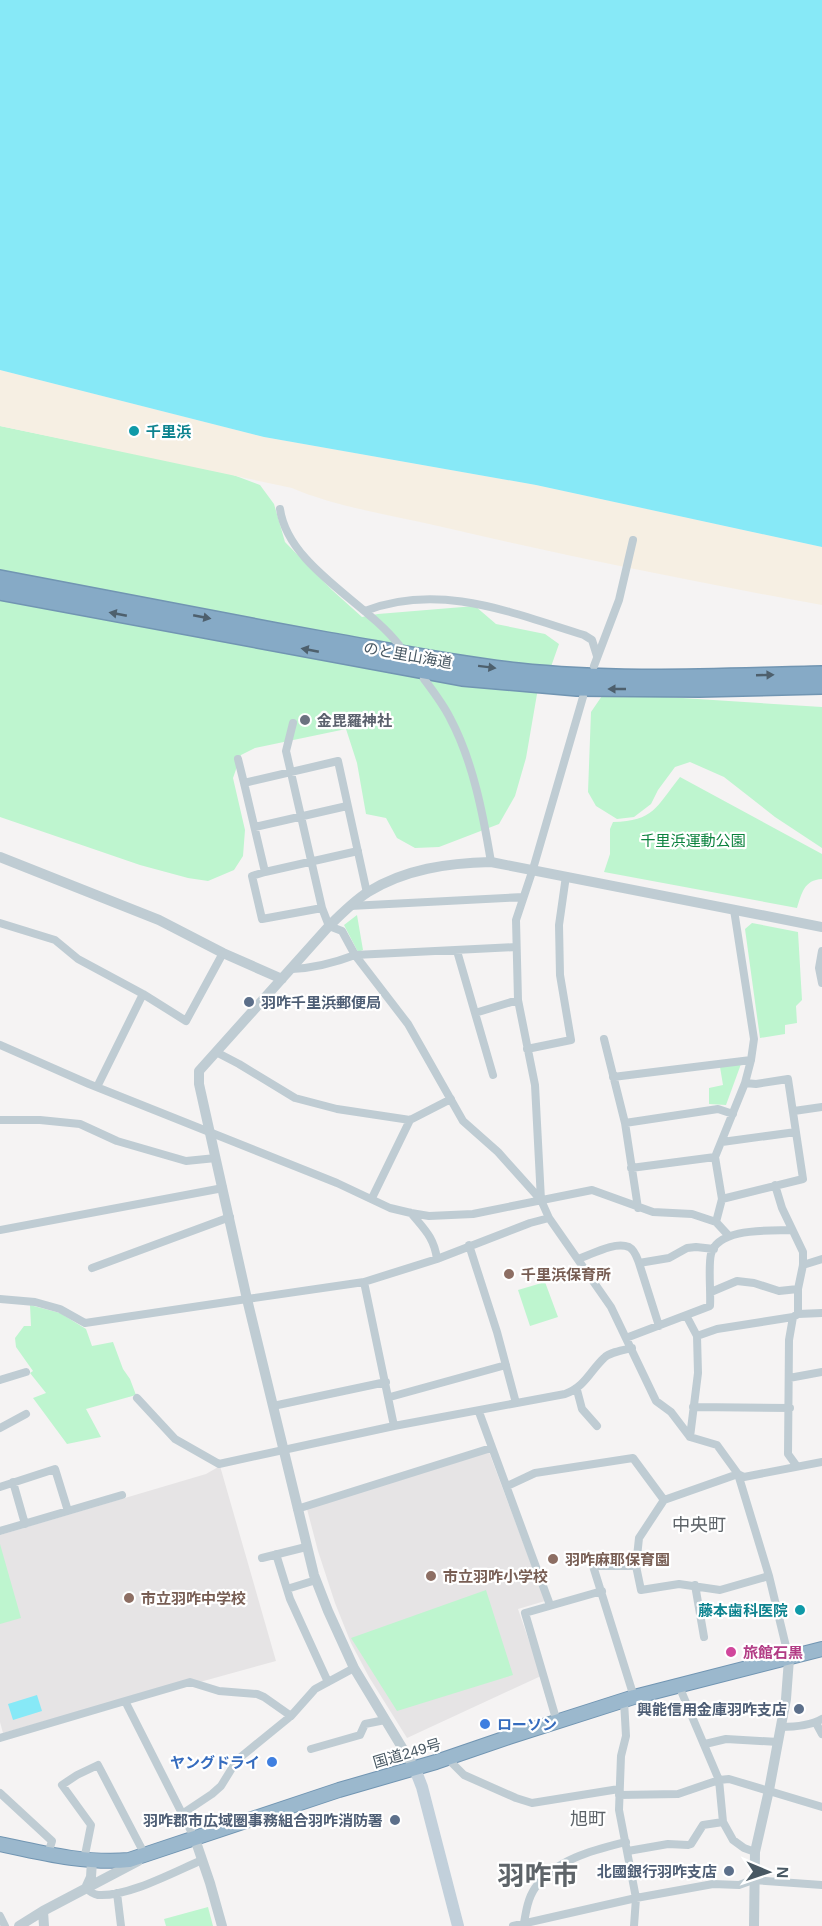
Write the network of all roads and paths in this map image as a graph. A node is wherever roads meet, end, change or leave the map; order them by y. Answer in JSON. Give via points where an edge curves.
{"nodes":[{"id":1,"x":280,"y":510,"type":"dead end"},
{"id":2,"x":633,"y":540,"type":"dead end"},
{"id":3,"x":0,"y":578,"type":"edge"},
{"id":4,"x":0,"y":592,"type":"edge"},
{"id":5,"x":365,"y":611,"type":"junction"},
{"id":6,"x":399,"y":645,"type":"dead end"},
{"id":7,"x":597,"y":656,"type":"junction"},
{"id":8,"x":594,"y":666,"type":"dead end"},
{"id":9,"x":822,"y":674,"type":"edge"},
{"id":10,"x":424,"y":679,"type":"dead end"},
{"id":11,"x":822,"y":686,"type":"edge"},
{"id":12,"x":583,"y":697,"type":"dead end"},
{"id":13,"x":293,"y":723,"type":"dead end"},
{"id":14,"x":238,"y":759,"type":"dead end"},
{"id":15,"x":292,"y":773,"type":"junction"},
{"id":16,"x":244,"y":783,"type":"junction"},
{"id":17,"x":347,"y":806,"type":"junction"},
{"id":18,"x":301,"y":818,"type":"junction"},
{"id":19,"x":255,"y":827,"type":"junction"},
{"id":20,"x":358,"y":851,"type":"junction"},
{"id":21,"x":0,"y":857,"type":"edge"},
{"id":22,"x":312,"y":861,"type":"junction"},
{"id":23,"x":491,"y":862,"type":"junction"},
{"id":24,"x":533,"y":869,"type":"junction"},
{"id":25,"x":265,"y":872,"type":"junction"},
{"id":26,"x":566,"y":876,"type":"junction"},
{"id":27,"x":367,"y":892,"type":"junction"},
{"id":28,"x":523,"y":897,"type":"junction"},
{"id":29,"x":350,"y":906,"type":"junction"},
{"id":30,"x":322,"y":908,"type":"junction"},
{"id":31,"x":734,"y":910,"type":"junction"},
{"id":32,"x":0,"y":923,"type":"edge"},
{"id":33,"x":329,"y":926,"type":"junction"},
{"id":34,"x":822,"y":927,"type":"edge"},
{"id":35,"x":516,"y":947,"type":"junction"},
{"id":36,"x":457,"y":951,"type":"junction"},
{"id":37,"x":822,"y":951,"type":"edge"},
{"id":38,"x":223,"y":954,"type":"junction"},
{"id":39,"x":355,"y":955,"type":"junction"},
{"id":40,"x":292,"y":969,"type":"junction"},
{"id":41,"x":282,"y":979,"type":"junction"},
{"id":42,"x":822,"y":983,"type":"edge"},
{"id":43,"x":143,"y":994,"type":"junction"},
{"id":44,"x":518,"y":1000,"type":"junction"},
{"id":45,"x":476,"y":1013,"type":"junction"},
{"id":46,"x":604,"y":1039,"type":"dead end"},
{"id":47,"x":0,"y":1045,"type":"edge"},
{"id":48,"x":527,"y":1049,"type":"junction"},
{"id":49,"x":216,"y":1052,"type":"junction"},
{"id":50,"x":751,"y":1060,"type":"junction"},
{"id":51,"x":493,"y":1075,"type":"dead end"},
{"id":52,"x":613,"y":1077,"type":"junction"},
{"id":53,"x":745,"y":1083,"type":"junction"},
{"id":54,"x":97,"y":1087,"type":"junction"},
{"id":55,"x":451,"y":1099,"type":"junction"},
{"id":56,"x":822,"y":1107,"type":"edge"},
{"id":57,"x":794,"y":1110,"type":"junction"},
{"id":58,"x":733,"y":1114,"type":"junction"},
{"id":59,"x":0,"y":1120,"type":"edge"},
{"id":60,"x":410,"y":1120,"type":"junction"},
{"id":61,"x":625,"y":1123,"type":"junction"},
{"id":62,"x":796,"y":1132,"type":"junction"},
{"id":63,"x":211,"y":1133,"type":"junction"},
{"id":64,"x":722,"y":1142,"type":"junction"},
{"id":65,"x":715,"y":1157,"type":"junction"},
{"id":66,"x":216,"y":1158,"type":"junction"},
{"id":67,"x":632,"y":1168,"type":"junction"},
{"id":68,"x":775,"y":1185,"type":"junction"},
{"id":69,"x":223,"y":1188,"type":"junction"},
{"id":70,"x":372,"y":1198,"type":"junction"},
{"id":71,"x":722,"y":1199,"type":"junction"},
{"id":72,"x":541,"y":1200,"type":"junction"},
{"id":73,"x":638,"y":1208,"type":"junction"},
{"id":74,"x":411,"y":1213,"type":"junction"},
{"id":75,"x":230,"y":1217,"type":"junction"},
{"id":76,"x":549,"y":1218,"type":"junction"},
{"id":77,"x":716,"y":1222,"type":"junction"},
{"id":78,"x":0,"y":1230,"type":"edge"},
{"id":79,"x":792,"y":1230,"type":"junction"},
{"id":80,"x":728,"y":1235,"type":"junction"},
{"id":81,"x":470,"y":1245,"type":"junction"},
{"id":82,"x":714,"y":1250,"type":"junction"},
{"id":83,"x":437,"y":1259,"type":"junction"},
{"id":84,"x":578,"y":1259,"type":"junction"},
{"id":85,"x":822,"y":1259,"type":"edge"},
{"id":86,"x":639,"y":1263,"type":"junction"},
{"id":87,"x":803,"y":1265,"type":"junction"},
{"id":88,"x":92,"y":1268,"type":"dead end"},
{"id":89,"x":364,"y":1282,"type":"junction"},
{"id":90,"x":798,"y":1289,"type":"junction"},
{"id":91,"x":711,"y":1292,"type":"junction"},
{"id":92,"x":0,"y":1299,"type":"edge"},
{"id":93,"x":247,"y":1299,"type":"junction"},
{"id":94,"x":822,"y":1313,"type":"edge"},
{"id":95,"x":796,"y":1315,"type":"junction"},
{"id":96,"x":687,"y":1317,"type":"junction"},
{"id":97,"x":659,"y":1326,"type":"junction"},
{"id":98,"x":697,"y":1336,"type":"junction"},
{"id":99,"x":626,"y":1338,"type":"junction"},
{"id":100,"x":632,"y":1348,"type":"junction"},
{"id":101,"x":506,"y":1365,"type":"junction"},
{"id":102,"x":26,"y":1372,"type":"dead end"},
{"id":103,"x":822,"y":1372,"type":"edge"},
{"id":104,"x":789,"y":1378,"type":"junction"},
{"id":105,"x":0,"y":1380,"type":"edge"},
{"id":106,"x":386,"y":1382,"type":"junction"},
{"id":107,"x":577,"y":1390,"type":"junction"},
{"id":108,"x":390,"y":1397,"type":"junction"},
{"id":109,"x":136,"y":1398,"type":"dead end"},
{"id":110,"x":516,"y":1403,"type":"junction"},
{"id":111,"x":273,"y":1406,"type":"junction"},
{"id":112,"x":693,"y":1407,"type":"junction"},
{"id":113,"x":790,"y":1408,"type":"junction"},
{"id":114,"x":479,"y":1412,"type":"junction"},
{"id":115,"x":26,"y":1414,"type":"dead end"},
{"id":116,"x":394,"y":1426,"type":"junction"},
{"id":117,"x":597,"y":1426,"type":"dead end"},
{"id":118,"x":0,"y":1428,"type":"edge"},
{"id":119,"x":690,"y":1437,"type":"junction"},
{"id":120,"x":491,"y":1448,"type":"junction"},
{"id":121,"x":283,"y":1449,"type":"junction"},
{"id":122,"x":822,"y":1462,"type":"edge"},
{"id":123,"x":796,"y":1466,"type":"junction"},
{"id":124,"x":822,"y":1470,"type":"edge"},
{"id":125,"x":738,"y":1474,"type":"junction"},
{"id":126,"x":13,"y":1482,"type":"junction"},
{"id":127,"x":0,"y":1486,"type":"edge"},
{"id":128,"x":507,"y":1486,"type":"junction"},
{"id":129,"x":122,"y":1495,"type":"dead end"},
{"id":130,"x":664,"y":1500,"type":"junction"},
{"id":131,"x":297,"y":1509,"type":"junction"},
{"id":132,"x":69,"y":1511,"type":"junction"},
{"id":133,"x":26,"y":1524,"type":"junction"},
{"id":134,"x":0,"y":1531,"type":"edge"},
{"id":135,"x":306,"y":1547,"type":"junction"},
{"id":136,"x":276,"y":1554,"type":"junction"},
{"id":137,"x":262,"y":1558,"type":"dead end"},
{"id":138,"x":636,"y":1566,"type":"junction"},
{"id":139,"x":769,"y":1576,"type":"junction"},
{"id":140,"x":316,"y":1580,"type":"junction"},
{"id":141,"x":695,"y":1585,"type":"junction"},
{"id":142,"x":287,"y":1589,"type":"junction"},
{"id":143,"x":602,"y":1591,"type":"junction"},
{"id":144,"x":550,"y":1605,"type":"junction"},
{"id":145,"x":704,"y":1637,"type":"dead end"},
{"id":146,"x":822,"y":1648,"type":"edge"},
{"id":147,"x":789,"y":1659,"type":"junction"},
{"id":148,"x":354,"y":1668,"type":"junction"},
{"id":149,"x":328,"y":1682,"type":"junction"},
{"id":150,"x":679,"y":1686,"type":"junction"},
{"id":151,"x":629,"y":1699,"type":"junction"},
{"id":152,"x":125,"y":1701,"type":"junction"},
{"id":153,"x":291,"y":1716,"type":"junction"},
{"id":154,"x":385,"y":1720,"type":"junction"},
{"id":155,"x":819,"y":1721,"type":"edge"},
{"id":156,"x":556,"y":1722,"type":"junction"},
{"id":157,"x":781,"y":1727,"type":"junction"},
{"id":158,"x":822,"y":1734,"type":"edge"},
{"id":159,"x":0,"y":1738,"type":"edge"},
{"id":160,"x":778,"y":1742,"type":"junction"},
{"id":161,"x":705,"y":1744,"type":"junction"},
{"id":162,"x":311,"y":1749,"type":"dead end"},
{"id":163,"x":448,"y":1759,"type":"junction"},
{"id":164,"x":415,"y":1769,"type":"junction"},
{"id":165,"x":718,"y":1780,"type":"junction"},
{"id":166,"x":770,"y":1790,"type":"junction"},
{"id":167,"x":619,"y":1792,"type":"junction"},
{"id":168,"x":0,"y":1793,"type":"edge"},
{"id":169,"x":822,"y":1807,"type":"edge"},
{"id":170,"x":182,"y":1814,"type":"junction"},
{"id":171,"x":723,"y":1822,"type":"junction"},
{"id":172,"x":195,"y":1839,"type":"junction"},
{"id":173,"x":0,"y":1844,"type":"edge"},
{"id":174,"x":627,"y":1846,"type":"junction"},
{"id":175,"x":755,"y":1852,"type":"junction"},
{"id":176,"x":151,"y":1853,"type":"junction"},
{"id":177,"x":48,"y":1854,"type":"junction"},
{"id":178,"x":201,"y":1860,"type":"junction"},
{"id":179,"x":88,"y":1861,"type":"junction"},
{"id":180,"x":753,"y":1880,"type":"junction"},
{"id":181,"x":822,"y":1885,"type":"edge"},
{"id":182,"x":86,"y":1888,"type":"junction"},
{"id":183,"x":117,"y":1893,"type":"junction"},
{"id":184,"x":636,"y":1898,"type":"junction"},
{"id":185,"x":43,"y":1911,"type":"junction"},
{"id":186,"x":0,"y":1916,"type":"edge"},
{"id":187,"x":524,"y":1923,"type":"junction"},
{"id":188,"x":5,"y":1926,"type":"edge"},
{"id":189,"x":19,"y":1926,"type":"edge"},
{"id":190,"x":44,"y":1926,"type":"edge"},
{"id":191,"x":122,"y":1926,"type":"edge"},
{"id":192,"x":222,"y":1926,"type":"edge"},
{"id":193,"x":458,"y":1926,"type":"edge"},
{"id":194,"x":513,"y":1926,"type":"edge"},
{"id":195,"x":634,"y":1926,"type":"edge"},
{"id":196,"x":754,"y":1926,"type":"edge"}],
"edges":[{"from":1,"to":5,"type":"street","via":[[288,538],[298,550]]},
{"from":2,"to":7,"type":"street","via":[[619,600]]},
{"from":3,"to":9,"type":"highway","name":"のと里山海道","one_way":true,"via":[[460,664],[577,676]]},
{"from":11,"to":4,"type":"highway","name":"のと里山海道","one_way":true,"via":[[577,688],[462,678]]},
{"from":5,"to":6,"type":"street"},
{"from":5,"to":7,"type":"street","via":[[430,598],[476,603],[584,635],[594,643]]},
{"from":7,"to":8,"type":"street"},
{"from":10,"to":23,"type":"street","via":[[450,717],[462,746]]},
{"from":12,"to":24,"type":"street"},
{"from":13,"to":15,"type":"street","via":[[286,748]]},
{"from":14,"to":16,"type":"street"},
{"from":15,"to":16,"type":"street"},
{"from":15,"to":17,"type":"street","via":[[338,761]]},
{"from":15,"to":18,"type":"street"},
{"from":16,"to":19,"type":"street"},
{"from":17,"to":18,"type":"street"},
{"from":17,"to":20,"type":"street"},
{"from":18,"to":19,"type":"street"},
{"from":18,"to":22,"type":"street"},
{"from":19,"to":25,"type":"street"},
{"from":20,"to":22,"type":"street"},
{"from":20,"to":27,"type":"street"},
{"from":21,"to":38,"type":"street","via":[[159,920]]},
{"from":22,"to":25,"type":"street"},
{"from":22,"to":30,"type":"street"},
{"from":23,"to":24,"type":"street"},
{"from":23,"to":27,"type":"street","via":[[436,866],[406,874]]},
{"from":24,"to":26,"type":"street"},
{"from":24,"to":28,"type":"street"},
{"from":25,"to":30,"type":"street","via":[[252,876],[262,919]]},
{"from":26,"to":31,"type":"street"},
{"from":26,"to":48,"type":"street","via":[[559,926],[560,975],[571,1040]]},
{"from":27,"to":29,"type":"street"},
{"from":28,"to":29,"type":"street"},
{"from":28,"to":35,"type":"street","via":[[516,920]]},
{"from":29,"to":33,"type":"street"},
{"from":30,"to":33,"type":"street"},
{"from":31,"to":34,"type":"street"},
{"from":31,"to":50,"type":"street","via":[[754,1039]]},
{"from":32,"to":43,"type":"street","via":[[55,940],[78,959]]},
{"from":33,"to":39,"type":"street","via":[[342,931]]},
{"from":33,"to":40,"type":"street"},
{"from":35,"to":36,"type":"street"},
{"from":35,"to":44,"type":"street"},
{"from":36,"to":39,"type":"street"},
{"from":36,"to":45,"type":"street"},
{"from":37,"to":42,"type":"street"},
{"from":38,"to":41,"type":"street"},
{"from":38,"to":43,"type":"street","via":[[186,1021]]},
{"from":39,"to":40,"type":"street","via":[[309,969]]},
{"from":39,"to":55,"type":"street","via":[[408,1024]]},
{"from":40,"to":41,"type":"street"},
{"from":41,"to":49,"type":"street"},
{"from":43,"to":54,"type":"street"},
{"from":44,"to":45,"type":"street"},
{"from":44,"to":48,"type":"street"},
{"from":45,"to":51,"type":"street"},
{"from":46,"to":52,"type":"street"},
{"from":47,"to":54,"type":"street"},
{"from":48,"to":72,"type":"street","via":[[535,1085]]},
{"from":49,"to":60,"type":"street","via":[[295,1098]]},
{"from":49,"to":63,"type":"street","via":[[198,1076]]},
{"from":50,"to":52,"type":"street"},
{"from":50,"to":53,"type":"street"},
{"from":52,"to":61,"type":"street"},
{"from":53,"to":57,"type":"street","via":[[788,1079]]},
{"from":53,"to":58,"type":"street"},
{"from":54,"to":63,"type":"street"},
{"from":55,"to":60,"type":"street"},
{"from":55,"to":72,"type":"street","via":[[463,1121],[498,1152]]},
{"from":56,"to":57,"type":"street"},
{"from":57,"to":62,"type":"street"},
{"from":58,"to":61,"type":"street","via":[[718,1109]]},
{"from":58,"to":64,"type":"street"},
{"from":59,"to":66,"type":"street","via":[[80,1124],[117,1141],[186,1161]]},
{"from":60,"to":70,"type":"street"},
{"from":61,"to":67,"type":"street"},
{"from":62,"to":64,"type":"street"},
{"from":62,"to":68,"type":"street","via":[[803,1179]]},
{"from":63,"to":66,"type":"street"},
{"from":63,"to":70,"type":"street"},
{"from":64,"to":65,"type":"street"},
{"from":65,"to":67,"type":"street"},
{"from":65,"to":71,"type":"street"},
{"from":66,"to":69,"type":"street"},
{"from":67,"to":73,"type":"street"},
{"from":68,"to":71,"type":"street"},
{"from":68,"to":79,"type":"street"},
{"from":69,"to":75,"type":"street"},
{"from":69,"to":78,"type":"street"},
{"from":70,"to":74,"type":"street"},
{"from":71,"to":77,"type":"street"},
{"from":72,"to":73,"type":"street","via":[[592,1190]]},
{"from":72,"to":74,"type":"street","via":[[473,1214]]},
{"from":72,"to":76,"type":"street"},
{"from":73,"to":77,"type":"street","via":[[692,1214]]},
{"from":74,"to":83,"type":"street","via":[[432,1238]]},
{"from":75,"to":88,"type":"street"},
{"from":75,"to":93,"type":"street"},
{"from":76,"to":81,"type":"street"},
{"from":76,"to":84,"type":"street"},
{"from":77,"to":80,"type":"street"},
{"from":79,"to":80,"type":"street"},
{"from":79,"to":87,"type":"street","via":[[803,1252]]},
{"from":80,"to":82,"type":"street"},
{"from":81,"to":83,"type":"street"},
{"from":81,"to":101,"type":"street"},
{"from":82,"to":86,"type":"street","via":[[687,1248],[669,1258]]},
{"from":82,"to":91,"type":"street"},
{"from":83,"to":89,"type":"street"},
{"from":84,"to":86,"type":"street","via":[[615,1246],[629,1247]]},
{"from":84,"to":99,"type":"street","via":[[611,1307]]},
{"from":85,"to":87,"type":"street"},
{"from":86,"to":97,"type":"street"},
{"from":87,"to":90,"type":"street"},
{"from":89,"to":93,"type":"street"},
{"from":89,"to":106,"type":"street"},
{"from":90,"to":91,"type":"street","via":[[779,1291],[737,1281]]},
{"from":90,"to":95,"type":"street"},
{"from":91,"to":96,"type":"street","via":[[710,1306]]},
{"from":92,"to":93,"type":"street","via":[[60,1309],[85,1323]]},
{"from":93,"to":111,"type":"street"},
{"from":94,"to":95,"type":"street"},
{"from":95,"to":98,"type":"street"},
{"from":95,"to":104,"type":"street","via":[[789,1340]]},
{"from":96,"to":97,"type":"street"},
{"from":96,"to":98,"type":"street"},
{"from":97,"to":99,"type":"street"},
{"from":98,"to":112,"type":"street","via":[[698,1373]]},
{"from":99,"to":100,"type":"street"},
{"from":100,"to":107,"type":"street","via":[[605,1356]]},
{"from":100,"to":119,"type":"street","via":[[656,1401],[671,1412]]},
{"from":101,"to":108,"type":"street"},
{"from":101,"to":110,"type":"street"},
{"from":102,"to":105,"type":"street"},
{"from":103,"to":104,"type":"street"},
{"from":104,"to":113,"type":"street"},
{"from":106,"to":108,"type":"street"},
{"from":106,"to":111,"type":"street"},
{"from":107,"to":110,"type":"street"},
{"from":107,"to":117,"type":"street","via":[[582,1409]]},
{"from":108,"to":116,"type":"street"},
{"from":109,"to":121,"type":"street","via":[[175,1439],[219,1464]]},
{"from":110,"to":114,"type":"street"},
{"from":111,"to":121,"type":"street"},
{"from":112,"to":113,"type":"street"},
{"from":112,"to":119,"type":"street"},
{"from":113,"to":123,"type":"street","via":[[788,1454]]},
{"from":114,"to":116,"type":"street"},
{"from":114,"to":120,"type":"street"},
{"from":115,"to":118,"type":"street"},
{"from":116,"to":121,"type":"street"},
{"from":119,"to":125,"type":"street","via":[[717,1445]]},
{"from":120,"to":128,"type":"street"},
{"from":120,"to":131,"type":"street"},
{"from":121,"to":131,"type":"street"},
{"from":122,"to":123,"type":"street"},
{"from":122,"to":124,"type":"street"},
{"from":123,"to":125,"type":"street","via":[[744,1477]]},
{"from":125,"to":130,"type":"street"},
{"from":125,"to":139,"type":"street"},
{"from":126,"to":127,"type":"street"},
{"from":126,"to":132,"type":"street","via":[[55,1469]]},
{"from":126,"to":133,"type":"street"},
{"from":128,"to":130,"type":"street","via":[[535,1473],[633,1458]]},
{"from":128,"to":144,"type":"street"},
{"from":129,"to":132,"type":"street"},
{"from":130,"to":138,"type":"street","via":[[639,1538]]},
{"from":131,"to":135,"type":"street"},
{"from":132,"to":133,"type":"street"},
{"from":133,"to":134,"type":"street"},
{"from":135,"to":136,"type":"street"},
{"from":135,"to":140,"type":"street"},
{"from":136,"to":137,"type":"street"},
{"from":136,"to":142,"type":"street"},
{"from":138,"to":141,"type":"street","via":[[642,1590]]},
{"from":138,"to":143,"type":"street","via":[[593,1566]]},
{"from":139,"to":141,"type":"street","via":[[720,1590]]},
{"from":139,"to":147,"type":"street"},
{"from":140,"to":142,"type":"street"},
{"from":140,"to":148,"type":"street"},
{"from":141,"to":145,"type":"street"},
{"from":142,"to":149,"type":"street"},
{"from":143,"to":144,"type":"street"},
{"from":143,"to":151,"type":"street"},
{"from":144,"to":156,"type":"street","via":[[525,1613]]},
{"from":146,"to":147,"type":"highway","name":"国道249号"},
{"from":147,"to":150,"type":"highway","name":"国道249号"},
{"from":147,"to":157,"type":"street"},
{"from":148,"to":149,"type":"street"},
{"from":148,"to":154,"type":"street"},
{"from":149,"to":153,"type":"street","via":[[315,1689]]},
{"from":150,"to":151,"type":"highway","name":"国道249号"},
{"from":150,"to":161,"type":"street"},
{"from":151,"to":156,"type":"highway","name":"国道249号"},
{"from":151,"to":167,"type":"street"},
{"from":152,"to":153,"type":"street","via":[[190,1682],[219,1691],[257,1694]]},
{"from":152,"to":159,"type":"street"},
{"from":152,"to":170,"type":"street"},
{"from":153,"to":170,"type":"street","via":[[237,1760],[221,1786]]},
{"from":154,"to":162,"type":"street","via":[[365,1724],[360,1735]]},
{"from":154,"to":164,"type":"street"},
{"from":155,"to":157,"type":"street"},
{"from":155,"to":158,"type":"street"},
{"from":156,"to":163,"type":"highway","name":"国道249号"},
{"from":157,"to":160,"type":"street"},
{"from":160,"to":161,"type":"street","via":[[726,1739]]},
{"from":160,"to":166,"type":"street"},
{"from":161,"to":165,"type":"street"},
{"from":163,"to":164,"type":"highway","name":"国道249号"},
{"from":163,"to":167,"type":"street","via":[[464,1775],[532,1803]]},
{"from":164,"to":172,"type":"highway","name":"国道249号"},
{"from":164,"to":193,"type":"main road"},
{"from":165,"to":166,"type":"street","via":[[737,1780]]},
{"from":165,"to":167,"type":"street","via":[[678,1794]]},
{"from":165,"to":171,"type":"street"},
{"from":166,"to":169,"type":"street"},
{"from":166,"to":175,"type":"street"},
{"from":167,"to":174,"type":"street"},
{"from":168,"to":177,"type":"street","via":[[52,1841]]},
{"from":170,"to":172,"type":"street"},
{"from":171,"to":174,"type":"street","via":[[703,1825],[688,1845]]},
{"from":171,"to":175,"type":"street","via":[[733,1840]]},
{"from":172,"to":176,"type":"highway","name":"国道249号"},
{"from":172,"to":178,"type":"street"},
{"from":173,"to":177,"type":"highway","name":"国道249号"},
{"from":174,"to":184,"type":"street"},
{"from":174,"to":187,"type":"street","via":[[587,1852],[557,1868],[536,1887]]},
{"from":175,"to":180,"type":"street"},
{"from":176,"to":179,"type":"highway","name":"国道249号","via":[[129,1860]]},
{"from":176,"to":179,"type":"street","via":[[98,1765],[62,1785],[91,1825]]},
{"from":176,"to":182,"type":"street"},
{"from":177,"to":179,"type":"highway","name":"国道249号"},
{"from":178,"to":183,"type":"street"},
{"from":178,"to":192,"type":"street"},
{"from":179,"to":182,"type":"street","via":[[91,1877]]},
{"from":180,"to":181,"type":"street"},
{"from":180,"to":184,"type":"street"},
{"from":180,"to":196,"type":"street"},
{"from":182,"to":183,"type":"street","via":[[97,1895]]},
{"from":182,"to":185,"type":"street"},
{"from":183,"to":191,"type":"street"},
{"from":184,"to":187,"type":"street"},
{"from":184,"to":195,"type":"street"},
{"from":185,"to":189,"type":"street"},
{"from":185,"to":190,"type":"street"},
{"from":186,"to":188,"type":"street"},
{"from":187,"to":194,"type":"street"}]}
